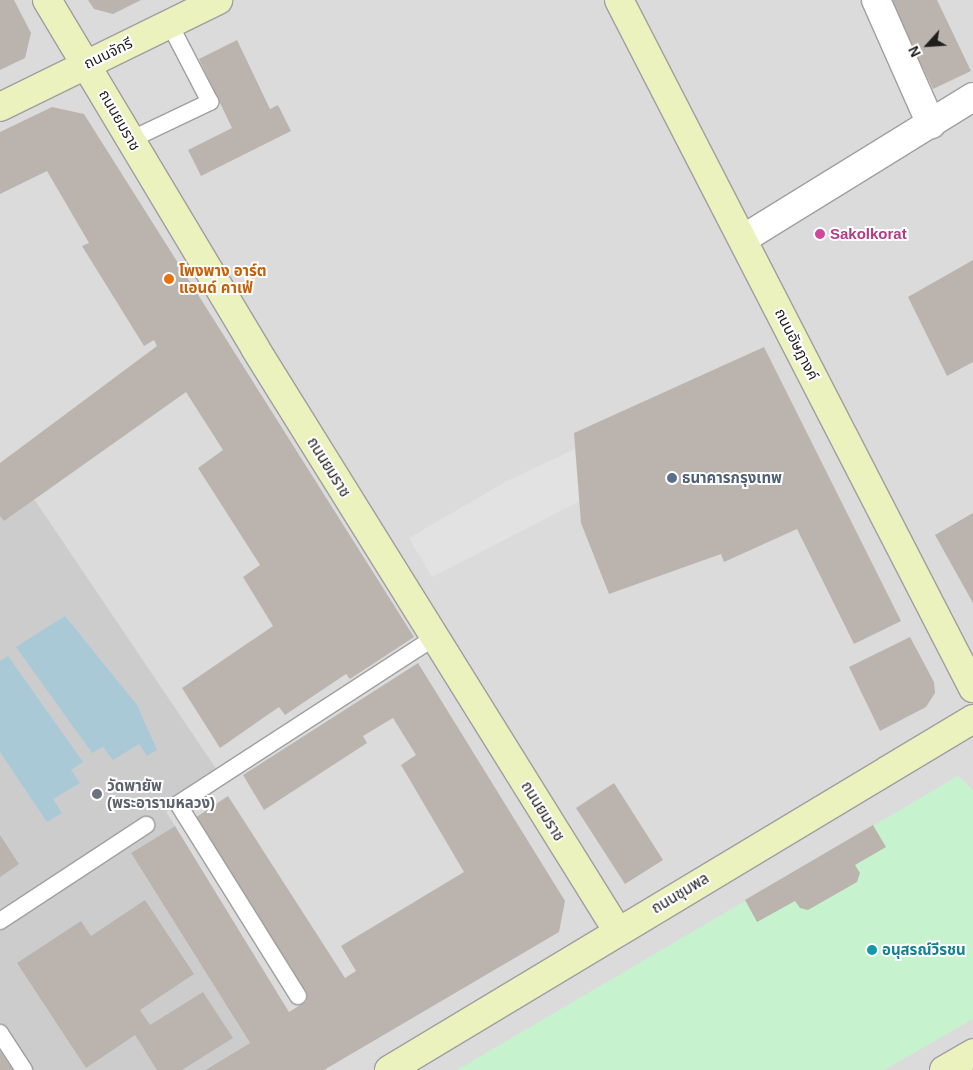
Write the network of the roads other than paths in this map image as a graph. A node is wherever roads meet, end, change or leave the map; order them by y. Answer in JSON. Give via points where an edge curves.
{"nodes":[{"id":1,"x":47,"y":0,"type":"edge"},
{"id":2,"x":218,"y":0,"type":"edge"},
{"id":3,"x":619,"y":0,"type":"edge"},
{"id":4,"x":876,"y":0,"type":"edge"},
{"id":5,"x":169,"y":23,"type":"junction"},
{"id":6,"x":87,"y":63,"type":"junction"},
{"id":7,"x":973,"y":97,"type":"edge"},
{"id":8,"x":0,"y":108,"type":"edge"},
{"id":9,"x":931,"y":124,"type":"junction"},
{"id":10,"x":130,"y":140,"type":"junction"},
{"id":11,"x":743,"y":239,"type":"junction"},
{"id":12,"x":435,"y":637,"type":"junction"},
{"id":13,"x":973,"y":688,"type":"edge"},
{"id":14,"x":970,"y":726,"type":"edge"},
{"id":15,"x":146,"y":824,"type":"dead end"},
{"id":16,"x":0,"y":920,"type":"edge"},
{"id":17,"x":617,"y":930,"type":"junction"},
{"id":18,"x":298,"y":996,"type":"dead end"},
{"id":19,"x":0,"y":1034,"type":"edge"},
{"id":20,"x":973,"y":1053,"type":"edge"},
{"id":21,"x":24,"y":1070,"type":"edge"},
{"id":22,"x":389,"y":1070,"type":"edge"},
{"id":23,"x":944,"y":1070,"type":"edge"}],
"edges":[{"from":1,"to":6,"type":"main road","name":"ถนนยมราช"},
{"from":2,"to":5,"type":"main road","name":"ถนนจักรี"},
{"from":3,"to":11,"type":"main road","name":"ถนนอัษฎางค์"},
{"from":4,"to":9,"type":"street"},
{"from":5,"to":6,"type":"main road","name":"ถนนจักรี"},
{"from":5,"to":10,"type":"lane","via":[[210,102]]},
{"from":6,"to":8,"type":"main road","name":"ถนนจักรี"},
{"from":6,"to":10,"type":"main road","name":"ถนนยมราช"},
{"from":7,"to":9,"type":"street"},
{"from":9,"to":11,"type":"street"},
{"from":10,"to":12,"type":"main road","name":"ถนนยมราช"},
{"from":11,"to":13,"type":"main road","name":"ถนนอัษฎางค์"},
{"from":12,"to":17,"type":"main road","name":"ถนนยมราช"},
{"from":12,"to":18,"type":"lane","via":[[178,804]]},
{"from":14,"to":17,"type":"main road","name":"ถนนชุมพล"},
{"from":15,"to":16,"type":"lane"},
{"from":17,"to":22,"type":"main road","name":"ถนนชุมพล"},
{"from":19,"to":21,"type":"lane"},
{"from":20,"to":23,"type":"main road"}]}
